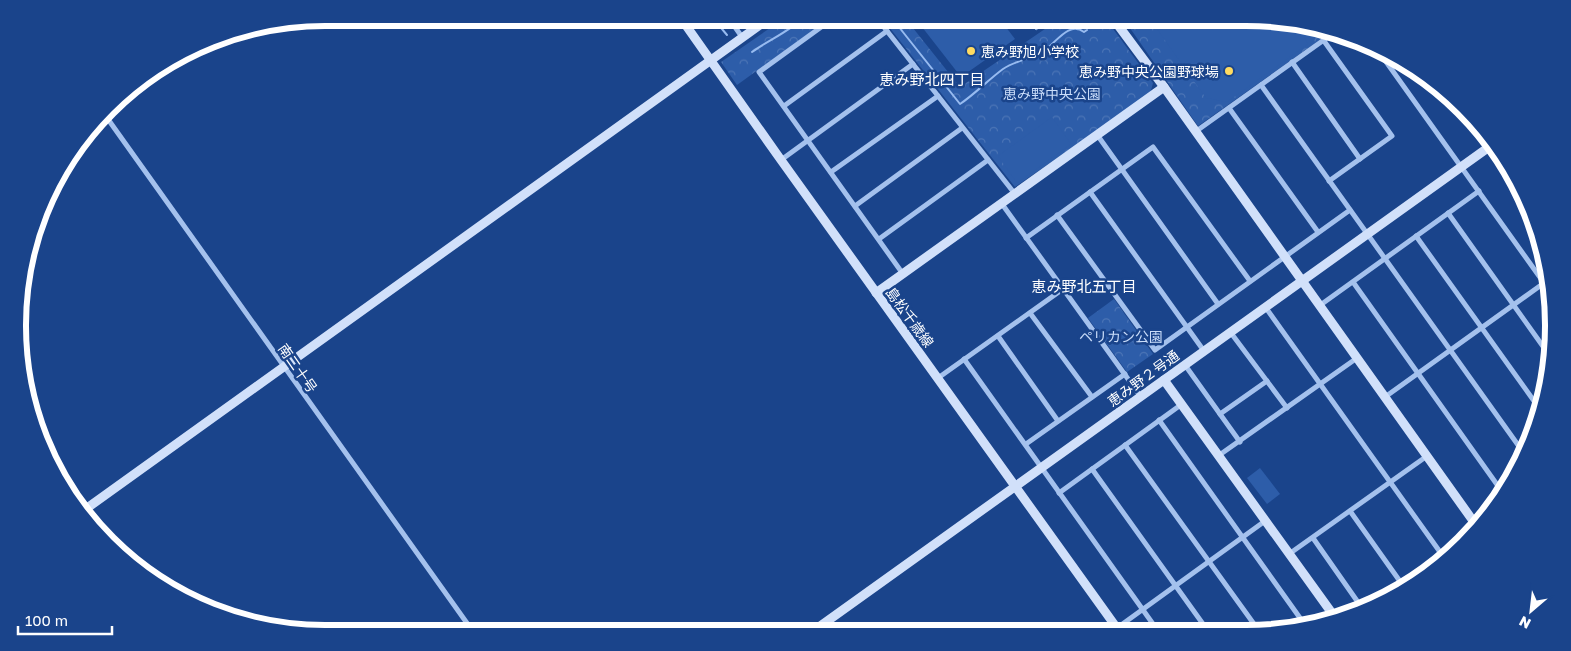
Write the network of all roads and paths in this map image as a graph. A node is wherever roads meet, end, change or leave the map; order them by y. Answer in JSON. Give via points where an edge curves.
{"nodes":[{"id":1,"x":686,"y":26,"type":"edge"},
{"id":2,"x":734,"y":26,"type":"edge"},
{"id":3,"x":759,"y":26,"type":"edge"},
{"id":4,"x":824,"y":26,"type":"edge"},
{"id":5,"x":883,"y":26,"type":"edge"},
{"id":6,"x":1118,"y":26,"type":"edge"},
{"id":7,"x":887,"y":31,"type":"junction"},
{"id":8,"x":742,"y":37,"type":"junction"},
{"id":9,"x":1328,"y":38,"type":"edge"},
{"id":10,"x":1324,"y":41,"type":"junction"},
{"id":11,"x":711,"y":60,"type":"junction"},
{"id":12,"x":1386,"y":61,"type":"edge"},
{"id":13,"x":1292,"y":62,"type":"junction"},
{"id":14,"x":912,"y":64,"type":"junction"},
{"id":15,"x":1261,"y":85,"type":"junction"},
{"id":16,"x":1164,"y":87,"type":"junction"},
{"id":17,"x":938,"y":96,"type":"junction"},
{"id":18,"x":784,"y":106,"type":"junction"},
{"id":19,"x":1229,"y":108,"type":"junction"},
{"id":20,"x":108,"y":120,"type":"edge"},
{"id":21,"x":962,"y":128,"type":"junction"},
{"id":22,"x":1195,"y":132,"type":"junction"},
{"id":23,"x":1098,"y":136,"type":"junction"},
{"id":24,"x":807,"y":140,"type":"junction"},
{"id":25,"x":1487,"y":149,"type":"edge"},
{"id":26,"x":1360,"y":159,"type":"junction"},
{"id":27,"x":780,"y":160,"type":"junction"},
{"id":28,"x":988,"y":160,"type":"junction"},
{"id":29,"x":1462,"y":167,"type":"junction"},
{"id":30,"x":1121,"y":170,"type":"junction"},
{"id":31,"x":831,"y":172,"type":"junction"},
{"id":32,"x":1329,"y":181,"type":"junction"},
{"id":33,"x":1479,"y":191,"type":"junction"},
{"id":34,"x":1090,"y":192,"type":"junction"},
{"id":35,"x":1015,"y":194,"type":"junction"},
{"id":36,"x":1002,"y":204,"type":"junction"},
{"id":37,"x":855,"y":206,"type":"junction"},
{"id":38,"x":1350,"y":210,"type":"junction"},
{"id":39,"x":1448,"y":213,"type":"junction"},
{"id":40,"x":1058,"y":215,"type":"junction"},
{"id":41,"x":1318,"y":232,"type":"junction"},
{"id":42,"x":1367,"y":234,"type":"junction"},
{"id":43,"x":1416,"y":236,"type":"junction"},
{"id":44,"x":1026,"y":238,"type":"junction"},
{"id":45,"x":879,"y":239,"type":"junction"},
{"id":46,"x":1284,"y":257,"type":"junction"},
{"id":47,"x":1385,"y":258,"type":"junction"},
{"id":48,"x":903,"y":274,"type":"junction"},
{"id":49,"x":1541,"y":278,"type":"edge"},
{"id":50,"x":1250,"y":281,"type":"junction"},
{"id":51,"x":1302,"y":282,"type":"junction"},
{"id":52,"x":1353,"y":282,"type":"junction"},
{"id":53,"x":1542,"y":285,"type":"edge"},
{"id":54,"x":1063,"y":289,"type":"junction"},
{"id":55,"x":876,"y":293,"type":"junction"},
{"id":56,"x":1218,"y":304,"type":"junction"},
{"id":57,"x":1513,"y":305,"type":"junction"},
{"id":58,"x":1319,"y":306,"type":"junction"},
{"id":59,"x":1266,"y":308,"type":"junction"},
{"id":60,"x":1030,"y":313,"type":"junction"},
{"id":61,"x":1482,"y":327,"type":"junction"},
{"id":62,"x":1187,"y":328,"type":"junction"},
{"id":63,"x":1231,"y":332,"type":"junction"},
{"id":64,"x":998,"y":336,"type":"junction"},
{"id":65,"x":1544,"y":348,"type":"edge"},
{"id":66,"x":1450,"y":350,"type":"junction"},
{"id":67,"x":1204,"y":351,"type":"junction"},
{"id":68,"x":1357,"y":358,"type":"junction"},
{"id":69,"x":964,"y":359,"type":"junction"},
{"id":70,"x":1185,"y":365,"type":"junction"},
{"id":71,"x":284,"y":367,"type":"junction"},
{"id":72,"x":1418,"y":373,"type":"junction"},
{"id":73,"x":1124,"y":374,"type":"junction"},
{"id":74,"x":938,"y":378,"type":"junction"},
{"id":75,"x":1164,"y":380,"type":"junction"},
{"id":76,"x":1267,"y":381,"type":"junction"},
{"id":77,"x":1320,"y":384,"type":"junction"},
{"id":78,"x":1141,"y":396,"type":"junction"},
{"id":79,"x":1385,"y":397,"type":"junction"},
{"id":80,"x":1092,"y":398,"type":"junction"},
{"id":81,"x":1535,"y":402,"type":"edge"},
{"id":82,"x":1182,"y":404,"type":"junction"},
{"id":83,"x":1286,"y":408,"type":"junction"},
{"id":84,"x":1220,"y":414,"type":"junction"},
{"id":85,"x":1159,"y":420,"type":"junction"},
{"id":86,"x":1058,"y":421,"type":"junction"},
{"id":87,"x":1240,"y":442,"type":"junction"},
{"id":88,"x":1026,"y":444,"type":"junction"},
{"id":89,"x":1125,"y":445,"type":"junction"},
{"id":90,"x":1519,"y":446,"type":"edge"},
{"id":91,"x":1218,"y":456,"type":"junction"},
{"id":92,"x":1427,"y":456,"type":"junction"},
{"id":93,"x":1042,"y":468,"type":"junction"},
{"id":94,"x":1092,"y":469,"type":"junction"},
{"id":95,"x":1390,"y":482,"type":"junction"},
{"id":96,"x":1498,"y":485,"type":"edge"},
{"id":97,"x":1015,"y":488,"type":"junction"},
{"id":98,"x":1060,"y":492,"type":"junction"},
{"id":99,"x":87,"y":507,"type":"edge"},
{"id":100,"x":1350,"y":511,"type":"junction"},
{"id":101,"x":1473,"y":520,"type":"edge"},
{"id":102,"x":1265,"y":521,"type":"junction"},
{"id":103,"x":1243,"y":537,"type":"junction"},
{"id":104,"x":1313,"y":538,"type":"junction"},
{"id":105,"x":1440,"y":552,"type":"edge"},
{"id":106,"x":1289,"y":554,"type":"junction"},
{"id":107,"x":1210,"y":562,"type":"junction"},
{"id":108,"x":1400,"y":582,"type":"edge"},
{"id":109,"x":1176,"y":585,"type":"junction"},
{"id":110,"x":1358,"y":603,"type":"edge"},
{"id":111,"x":1142,"y":610,"type":"junction"},
{"id":112,"x":1331,"y":612,"type":"edge"},
{"id":113,"x":1301,"y":619,"type":"edge"},
{"id":114,"x":468,"y":625,"type":"edge"},
{"id":115,"x":822,"y":625,"type":"edge"},
{"id":116,"x":1114,"y":625,"type":"edge"},
{"id":117,"x":1124,"y":625,"type":"edge"},
{"id":118,"x":1153,"y":625,"type":"edge"},
{"id":119,"x":1204,"y":625,"type":"edge"},
{"id":120,"x":1254,"y":625,"type":"edge"}],
"edges":[{"from":1,"to":11,"type":"street","name":"島松千歳線"},
{"from":2,"to":8,"type":"street"},
{"from":3,"to":8,"type":"street"},
{"from":4,"to":18,"type":"street","via":[[759,72]]},
{"from":5,"to":7,"type":"street"},
{"from":6,"to":16,"type":"street"},
{"from":7,"to":14,"type":"street"},
{"from":7,"to":18,"type":"street"},
{"from":8,"to":11,"type":"street"},
{"from":9,"to":10,"type":"street"},
{"from":10,"to":13,"type":"street"},
{"from":10,"to":26,"type":"street","via":[[1392,136]]},
{"from":11,"to":27,"type":"street","name":"島松千歳線"},
{"from":11,"to":71,"type":"street"},
{"from":12,"to":29,"type":"street"},
{"from":13,"to":15,"type":"street"},
{"from":13,"to":26,"type":"street"},
{"from":14,"to":17,"type":"street"},
{"from":14,"to":24,"type":"street"},
{"from":15,"to":19,"type":"street"},
{"from":15,"to":32,"type":"street"},
{"from":16,"to":22,"type":"street"},
{"from":16,"to":23,"type":"street"},
{"from":17,"to":21,"type":"street"},
{"from":17,"to":31,"type":"street"},
{"from":18,"to":24,"type":"street"},
{"from":19,"to":22,"type":"street"},
{"from":19,"to":41,"type":"street"},
{"from":20,"to":71,"type":"street","name":"南二十号"},
{"from":21,"to":28,"type":"street"},
{"from":21,"to":37,"type":"street"},
{"from":22,"to":46,"type":"street"},
{"from":23,"to":30,"type":"street"},
{"from":23,"to":35,"type":"street"},
{"from":24,"to":27,"type":"street"},
{"from":24,"to":31,"type":"street"},
{"from":25,"to":29,"type":"street","name":"恵み野２号通"},
{"from":26,"to":32,"type":"street"},
{"from":27,"to":55,"type":"street","name":"島松千歳線"},
{"from":28,"to":35,"type":"street"},
{"from":28,"to":45,"type":"street"},
{"from":29,"to":33,"type":"street"},
{"from":29,"to":42,"type":"street","name":"恵み野２号通"},
{"from":30,"to":34,"type":"street"},
{"from":30,"to":50,"type":"street","via":[[1153,147]]},
{"from":30,"to":56,"type":"street"},
{"from":31,"to":37,"type":"street"},
{"from":32,"to":38,"type":"street"},
{"from":33,"to":39,"type":"street"},
{"from":33,"to":49,"type":"street"},
{"from":34,"to":40,"type":"street"},
{"from":34,"to":62,"type":"street"},
{"from":35,"to":36,"type":"street"},
{"from":36,"to":44,"type":"street"},
{"from":36,"to":48,"type":"street"},
{"from":37,"to":45,"type":"street"},
{"from":38,"to":41,"type":"street"},
{"from":38,"to":42,"type":"street"},
{"from":39,"to":43,"type":"street"},
{"from":39,"to":57,"type":"street"},
{"from":40,"to":44,"type":"street"},
{"from":40,"to":62,"type":"street","via":[[1155,350]]},
{"from":41,"to":46,"type":"street"},
{"from":42,"to":47,"type":"street"},
{"from":42,"to":51,"type":"street","name":"恵み野２号通"},
{"from":43,"to":47,"type":"street"},
{"from":43,"to":61,"type":"street"},
{"from":44,"to":54,"type":"street"},
{"from":45,"to":48,"type":"street"},
{"from":46,"to":50,"type":"street"},
{"from":46,"to":51,"type":"street"},
{"from":47,"to":52,"type":"street"},
{"from":47,"to":66,"type":"street"},
{"from":48,"to":55,"type":"street"},
{"from":50,"to":56,"type":"street"},
{"from":51,"to":58,"type":"street"},
{"from":51,"to":59,"type":"street","name":"恵み野２号通"},
{"from":52,"to":58,"type":"street"},
{"from":52,"to":72,"type":"street"},
{"from":53,"to":57,"type":"street"},
{"from":54,"to":60,"type":"street"},
{"from":54,"to":73,"type":"street"},
{"from":55,"to":74,"type":"street","name":"島松千歳線"},
{"from":56,"to":62,"type":"street"},
{"from":57,"to":61,"type":"street"},
{"from":57,"to":65,"type":"street"},
{"from":58,"to":68,"type":"street"},
{"from":59,"to":63,"type":"street","name":"恵み野２号通"},
{"from":59,"to":77,"type":"street"},
{"from":60,"to":64,"type":"street"},
{"from":60,"to":80,"type":"street"},
{"from":61,"to":66,"type":"street"},
{"from":61,"to":81,"type":"street"},
{"from":62,"to":67,"type":"street"},
{"from":63,"to":67,"type":"street","name":"恵み野２号通"},
{"from":63,"to":76,"type":"street"},
{"from":64,"to":69,"type":"street"},
{"from":64,"to":86,"type":"street"},
{"from":66,"to":72,"type":"street"},
{"from":66,"to":90,"type":"street"},
{"from":67,"to":70,"type":"street","name":"恵み野２号通"},
{"from":68,"to":77,"type":"street"},
{"from":68,"to":79,"type":"street"},
{"from":69,"to":74,"type":"street"},
{"from":69,"to":88,"type":"street"},
{"from":70,"to":75,"type":"street","name":"恵み野２号通"},
{"from":70,"to":84,"type":"street"},
{"from":71,"to":99,"type":"street"},
{"from":71,"to":114,"type":"street","name":"南二十号"},
{"from":72,"to":79,"type":"street"},
{"from":72,"to":96,"type":"street"},
{"from":73,"to":78,"type":"street"},
{"from":73,"to":80,"type":"street"},
{"from":74,"to":97,"type":"street","name":"島松千歳線"},
{"from":75,"to":78,"type":"street","name":"恵み野２号通"},
{"from":75,"to":82,"type":"street"},
{"from":76,"to":83,"type":"street"},
{"from":76,"to":84,"type":"street"},
{"from":77,"to":83,"type":"street"},
{"from":77,"to":95,"type":"street"},
{"from":78,"to":93,"type":"street","name":"恵み野２号通"},
{"from":79,"to":92,"type":"street"},
{"from":80,"to":86,"type":"street"},
{"from":82,"to":85,"type":"street"},
{"from":82,"to":91,"type":"street"},
{"from":83,"to":87,"type":"street"},
{"from":84,"to":87,"type":"street"},
{"from":85,"to":89,"type":"street"},
{"from":85,"to":103,"type":"street"},
{"from":86,"to":88,"type":"street"},
{"from":87,"to":91,"type":"street"},
{"from":88,"to":93,"type":"street"},
{"from":89,"to":94,"type":"street"},
{"from":89,"to":107,"type":"street"},
{"from":91,"to":102,"type":"street"},
{"from":92,"to":95,"type":"street"},
{"from":92,"to":101,"type":"street"},
{"from":93,"to":97,"type":"street","name":"恵み野２号通"},
{"from":93,"to":98,"type":"street"},
{"from":94,"to":98,"type":"street"},
{"from":94,"to":109,"type":"street"},
{"from":95,"to":100,"type":"street"},
{"from":95,"to":105,"type":"street"},
{"from":97,"to":115,"type":"street","name":"恵み野２号通"},
{"from":97,"to":116,"type":"street","name":"島松千歳線"},
{"from":98,"to":111,"type":"street"},
{"from":100,"to":104,"type":"street"},
{"from":100,"to":108,"type":"street"},
{"from":102,"to":103,"type":"street"},
{"from":102,"to":106,"type":"street"},
{"from":103,"to":107,"type":"street"},
{"from":103,"to":113,"type":"street"},
{"from":104,"to":106,"type":"street"},
{"from":104,"to":110,"type":"street"},
{"from":106,"to":112,"type":"street"},
{"from":107,"to":109,"type":"street"},
{"from":107,"to":120,"type":"street"},
{"from":109,"to":111,"type":"street"},
{"from":109,"to":119,"type":"street"},
{"from":111,"to":117,"type":"street"},
{"from":111,"to":118,"type":"street"}]}
